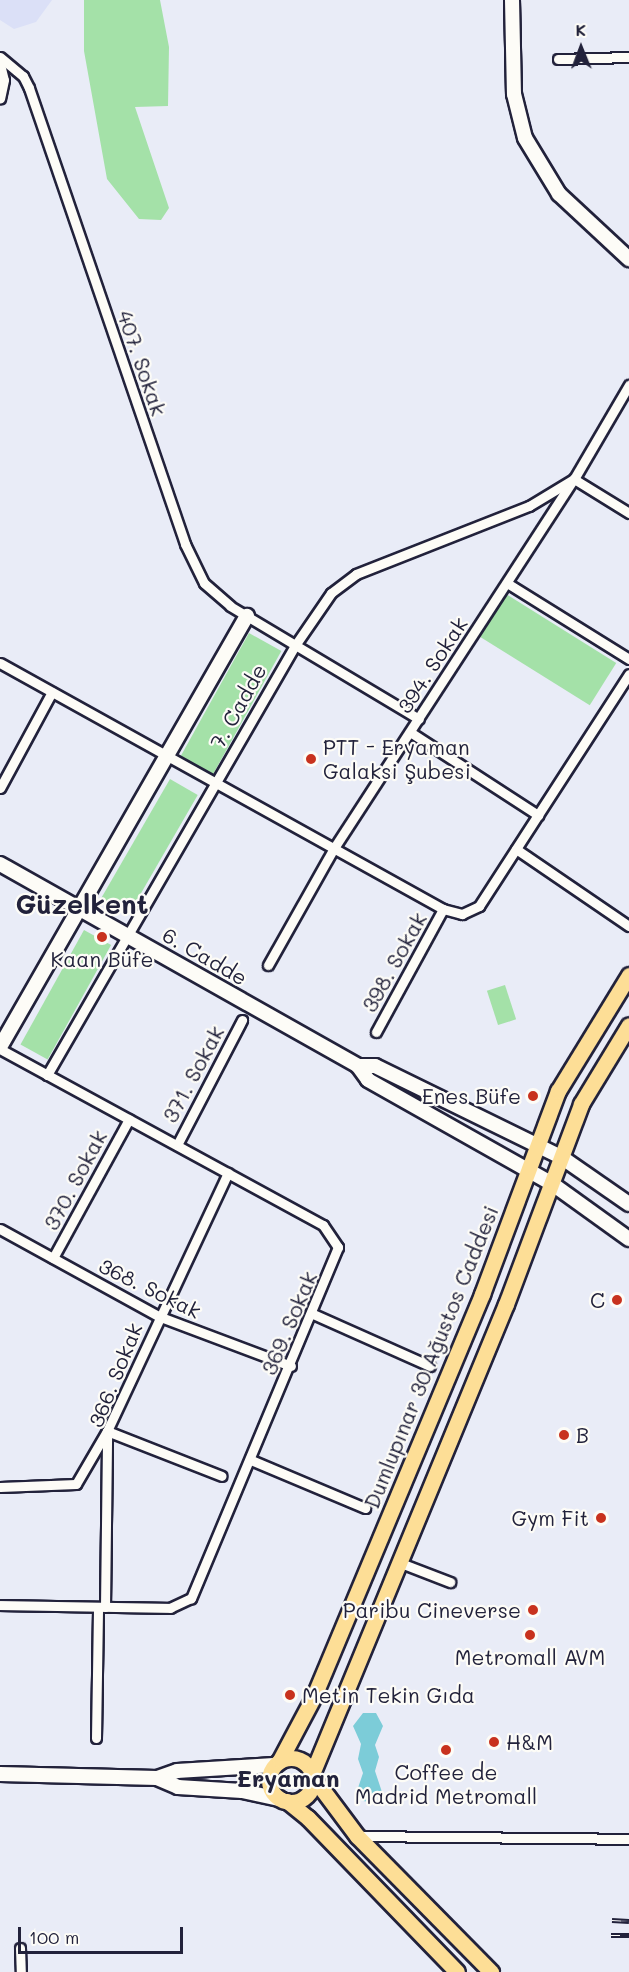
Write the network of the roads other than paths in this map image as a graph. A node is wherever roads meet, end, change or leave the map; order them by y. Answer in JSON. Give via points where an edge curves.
{"nodes":[{"id":1,"x":512,"y":0,"type":"edge"},
{"id":2,"x":0,"y":57,"type":"edge"},
{"id":3,"x":629,"y":57,"type":"edge"},
{"id":4,"x":558,"y":60,"type":"dead end"},
{"id":5,"x":0,"y":64,"type":"edge"},
{"id":6,"x":0,"y":99,"type":"edge"},
{"id":7,"x":627,"y":253,"type":"edge"},
{"id":8,"x":629,"y":385,"type":"edge"},
{"id":9,"x":574,"y":479,"type":"junction"},
{"id":10,"x":629,"y":513,"type":"edge"},
{"id":11,"x":507,"y":583,"type":"junction"},
{"id":12,"x":247,"y":616,"type":"junction"},
{"id":13,"x":296,"y":644,"type":"junction"},
{"id":14,"x":629,"y":659,"type":"edge"},
{"id":15,"x":0,"y":663,"type":"edge"},
{"id":16,"x":629,"y":674,"type":"edge"},
{"id":17,"x":52,"y":692,"type":"junction"},
{"id":18,"x":418,"y":719,"type":"junction"},
{"id":19,"x":410,"y":732,"type":"junction"},
{"id":20,"x":168,"y":756,"type":"junction"},
{"id":21,"x":218,"y":784,"type":"junction"},
{"id":22,"x":0,"y":788,"type":"edge"},
{"id":23,"x":538,"y":815,"type":"junction"},
{"id":24,"x":334,"y":848,"type":"junction"},
{"id":25,"x":516,"y":849,"type":"junction"},
{"id":26,"x":0,"y":864,"type":"edge"},
{"id":27,"x":81,"y":909,"type":"junction"},
{"id":28,"x":443,"y":909,"type":"junction"},
{"id":29,"x":629,"y":926,"type":"edge"},
{"id":30,"x":129,"y":937,"type":"junction"},
{"id":31,"x":268,"y":965,"type":"dead end"},
{"id":32,"x":629,"y":975,"type":"edge"},
{"id":33,"x":242,"y":1020,"type":"dead end"},
{"id":34,"x":629,"y":1025,"type":"edge"},
{"id":35,"x":376,"y":1032,"type":"dead end"},
{"id":36,"x":0,"y":1048,"type":"edge"},
{"id":37,"x":358,"y":1066,"type":"junction"},
{"id":38,"x":47,"y":1075,"type":"junction"},
{"id":39,"x":129,"y":1119,"type":"junction"},
{"id":40,"x":177,"y":1145,"type":"junction"},
{"id":41,"x":537,"y":1146,"type":"junction"},
{"id":42,"x":561,"y":1157,"type":"junction"},
{"id":43,"x":228,"y":1173,"type":"junction"},
{"id":44,"x":527,"y":1173,"type":"junction"},
{"id":45,"x":551,"y":1183,"type":"junction"},
{"id":46,"x":629,"y":1204,"type":"edge"},
{"id":47,"x":0,"y":1229,"type":"edge"},
{"id":48,"x":629,"y":1239,"type":"edge"},
{"id":49,"x":53,"y":1258,"type":"junction"},
{"id":50,"x":313,"y":1314,"type":"junction"},
{"id":51,"x":158,"y":1316,"type":"junction"},
{"id":52,"x":430,"y":1365,"type":"dead end"},
{"id":53,"x":291,"y":1366,"type":"junction"},
{"id":54,"x":107,"y":1431,"type":"junction"},
{"id":55,"x":251,"y":1460,"type":"junction"},
{"id":56,"x":222,"y":1476,"type":"dead end"},
{"id":57,"x":0,"y":1487,"type":"edge"},
{"id":58,"x":365,"y":1508,"type":"dead end"},
{"id":59,"x":398,"y":1562,"type":"junction"},
{"id":60,"x":450,"y":1582,"type":"dead end"},
{"id":61,"x":0,"y":1605,"type":"edge"},
{"id":62,"x":101,"y":1607,"type":"junction"},
{"id":63,"x":96,"y":1738,"type":"dead end"},
{"id":64,"x":277,"y":1762,"type":"junction"},
{"id":65,"x":0,"y":1774,"type":"edge"},
{"id":66,"x":312,"y":1775,"type":"junction"},
{"id":67,"x":158,"y":1778,"type":"junction"},
{"id":68,"x":284,"y":1800,"type":"junction"},
{"id":69,"x":357,"y":1836,"type":"junction"},
{"id":70,"x":629,"y":1839,"type":"edge"},
{"id":71,"x":20,"y":1948,"type":"dead end"},
{"id":72,"x":474,"y":1956,"type":"junction"},
{"id":73,"x":21,"y":1972,"type":"edge"},
{"id":74,"x":459,"y":1972,"type":"edge"},
{"id":75,"x":491,"y":1972,"type":"edge"}],
"edges":[{"from":1,"to":7,"type":"main road","via":[[514,94],[525,138],[560,194]]},
{"from":2,"to":12,"type":"street","name":"407. Sokak","via":[[23,76],[29,88],[192,561],[210,591]]},
{"from":3,"to":4,"type":"street"},
{"from":5,"to":6,"type":"street","via":[[4,80]]},
{"from":8,"to":9,"type":"street","name":"394. Sokak"},
{"from":9,"to":10,"type":"street"},
{"from":9,"to":11,"type":"street","name":"394. Sokak"},
{"from":9,"to":13,"type":"street","name":"7. Cadde","via":[[529,506],[346,580],[322,604]]},
{"from":11,"to":14,"type":"street"},
{"from":11,"to":18,"type":"street","name":"394. Sokak"},
{"from":12,"to":13,"type":"street","name":"407. Sokak"},
{"from":12,"to":20,"type":"main road","name":"7. Cadde"},
{"from":13,"to":18,"type":"street","name":"407. Sokak"},
{"from":13,"to":21,"type":"street","name":"7. Cadde"},
{"from":15,"to":17,"type":"street"},
{"from":16,"to":23,"type":"street"},
{"from":17,"to":20,"type":"street"},
{"from":17,"to":22,"type":"street"},
{"from":18,"to":19,"type":"street","name":"394. Sokak"},
{"from":19,"to":23,"type":"street"},
{"from":19,"to":24,"type":"street","name":"394. Sokak"},
{"from":20,"to":21,"type":"street"},
{"from":20,"to":27,"type":"main road","name":"7. Cadde"},
{"from":21,"to":24,"type":"street"},
{"from":21,"to":30,"type":"street","name":"7. Cadde"},
{"from":23,"to":25,"type":"street"},
{"from":24,"to":28,"type":"street"},
{"from":24,"to":31,"type":"street","name":"394. Sokak"},
{"from":25,"to":28,"type":"street","via":[[474,911],[462,914]]},
{"from":25,"to":29,"type":"street"},
{"from":26,"to":27,"type":"main road","name":"6. Cadde"},
{"from":27,"to":30,"type":"main road","name":"6. Cadde"},
{"from":27,"to":36,"type":"main road","name":"7. Cadde"},
{"from":28,"to":35,"type":"street","name":"398. Sokak"},
{"from":30,"to":37,"type":"main road","name":"6. Cadde"},
{"from":30,"to":38,"type":"street","name":"7. Cadde"},
{"from":32,"to":41,"type":"main road","name":"Dumlupınar 30 Ağustos Caddesi","via":[[558,1091]]},
{"from":33,"to":40,"type":"street","name":"371. Sokak"},
{"from":34,"to":42,"type":"main road","via":[[581,1104]]},
{"from":36,"to":38,"type":"street","name":"369. Sokak"},
{"from":37,"to":41,"type":"main road","name":"6. Cadde","via":[[375,1066]]},
{"from":37,"to":44,"type":"main road","name":"6. Cadde","via":[[368,1080]]},
{"from":38,"to":39,"type":"street","name":"369. Sokak"},
{"from":39,"to":40,"type":"street","name":"369. Sokak"},
{"from":39,"to":49,"type":"street","name":"370. Sokak"},
{"from":40,"to":43,"type":"street","name":"369. Sokak"},
{"from":41,"to":42,"type":"main road","name":"6. Cadde"},
{"from":41,"to":44,"type":"main road","name":"Dumlupınar 30 Ağustos Caddesi"},
{"from":42,"to":45,"type":"main road"},
{"from":42,"to":46,"type":"main road","name":"6. Cadde"},
{"from":43,"to":50,"type":"street","name":"369. Sokak","via":[[323,1225],[336,1238],[337,1257]]},
{"from":43,"to":51,"type":"street","name":"366. Sokak"},
{"from":44,"to":45,"type":"main road","name":"6. Cadde"},
{"from":44,"to":64,"type":"main road","name":"Dumlupınar 30 Ağustos Caddesi","via":[[482,1294],[326,1668]]},
{"from":45,"to":48,"type":"main road","name":"6. Cadde"},
{"from":45,"to":59,"type":"main road","via":[[506,1304]]},
{"from":47,"to":49,"type":"street","name":"368. Sokak"},
{"from":49,"to":51,"type":"street","name":"368. Sokak"},
{"from":50,"to":52,"type":"street"},
{"from":50,"to":53,"type":"street","name":"369. Sokak"},
{"from":51,"to":53,"type":"street","name":"368. Sokak"},
{"from":51,"to":54,"type":"street","name":"366. Sokak"},
{"from":53,"to":55,"type":"street","name":"369. Sokak"},
{"from":54,"to":56,"type":"street"},
{"from":54,"to":57,"type":"street","via":[[75,1484]]},
{"from":54,"to":62,"type":"street","name":"366. Sokak"},
{"from":55,"to":58,"type":"street"},
{"from":55,"to":62,"type":"street","name":"369. Sokak","via":[[191,1598],[170,1608]]},
{"from":59,"to":60,"type":"street"},
{"from":59,"to":66,"type":"main road"},
{"from":61,"to":62,"type":"street","name":"369. Sokak"},
{"from":62,"to":63,"type":"street","name":"366. Sokak"},
{"from":64,"to":66,"type":"main road","via":[[301,1760]]},
{"from":64,"to":67,"type":"main road","via":[[177,1771]]},
{"from":64,"to":68,"type":"main road","via":[[269,1784]]},
{"from":65,"to":67,"type":"main road"},
{"from":66,"to":68,"type":"main road","via":[[306,1795]]},
{"from":66,"to":69,"type":"main road"},
{"from":67,"to":68,"type":"main road","via":[[178,1787],[242,1791]]},
{"from":68,"to":74,"type":"main road","via":[[308,1818]]},
{"from":69,"to":70,"type":"street"},
{"from":69,"to":72,"type":"main road"},
{"from":71,"to":73,"type":"street"},
{"from":72,"to":74,"type":"main road"},
{"from":72,"to":75,"type":"main road"}]}
